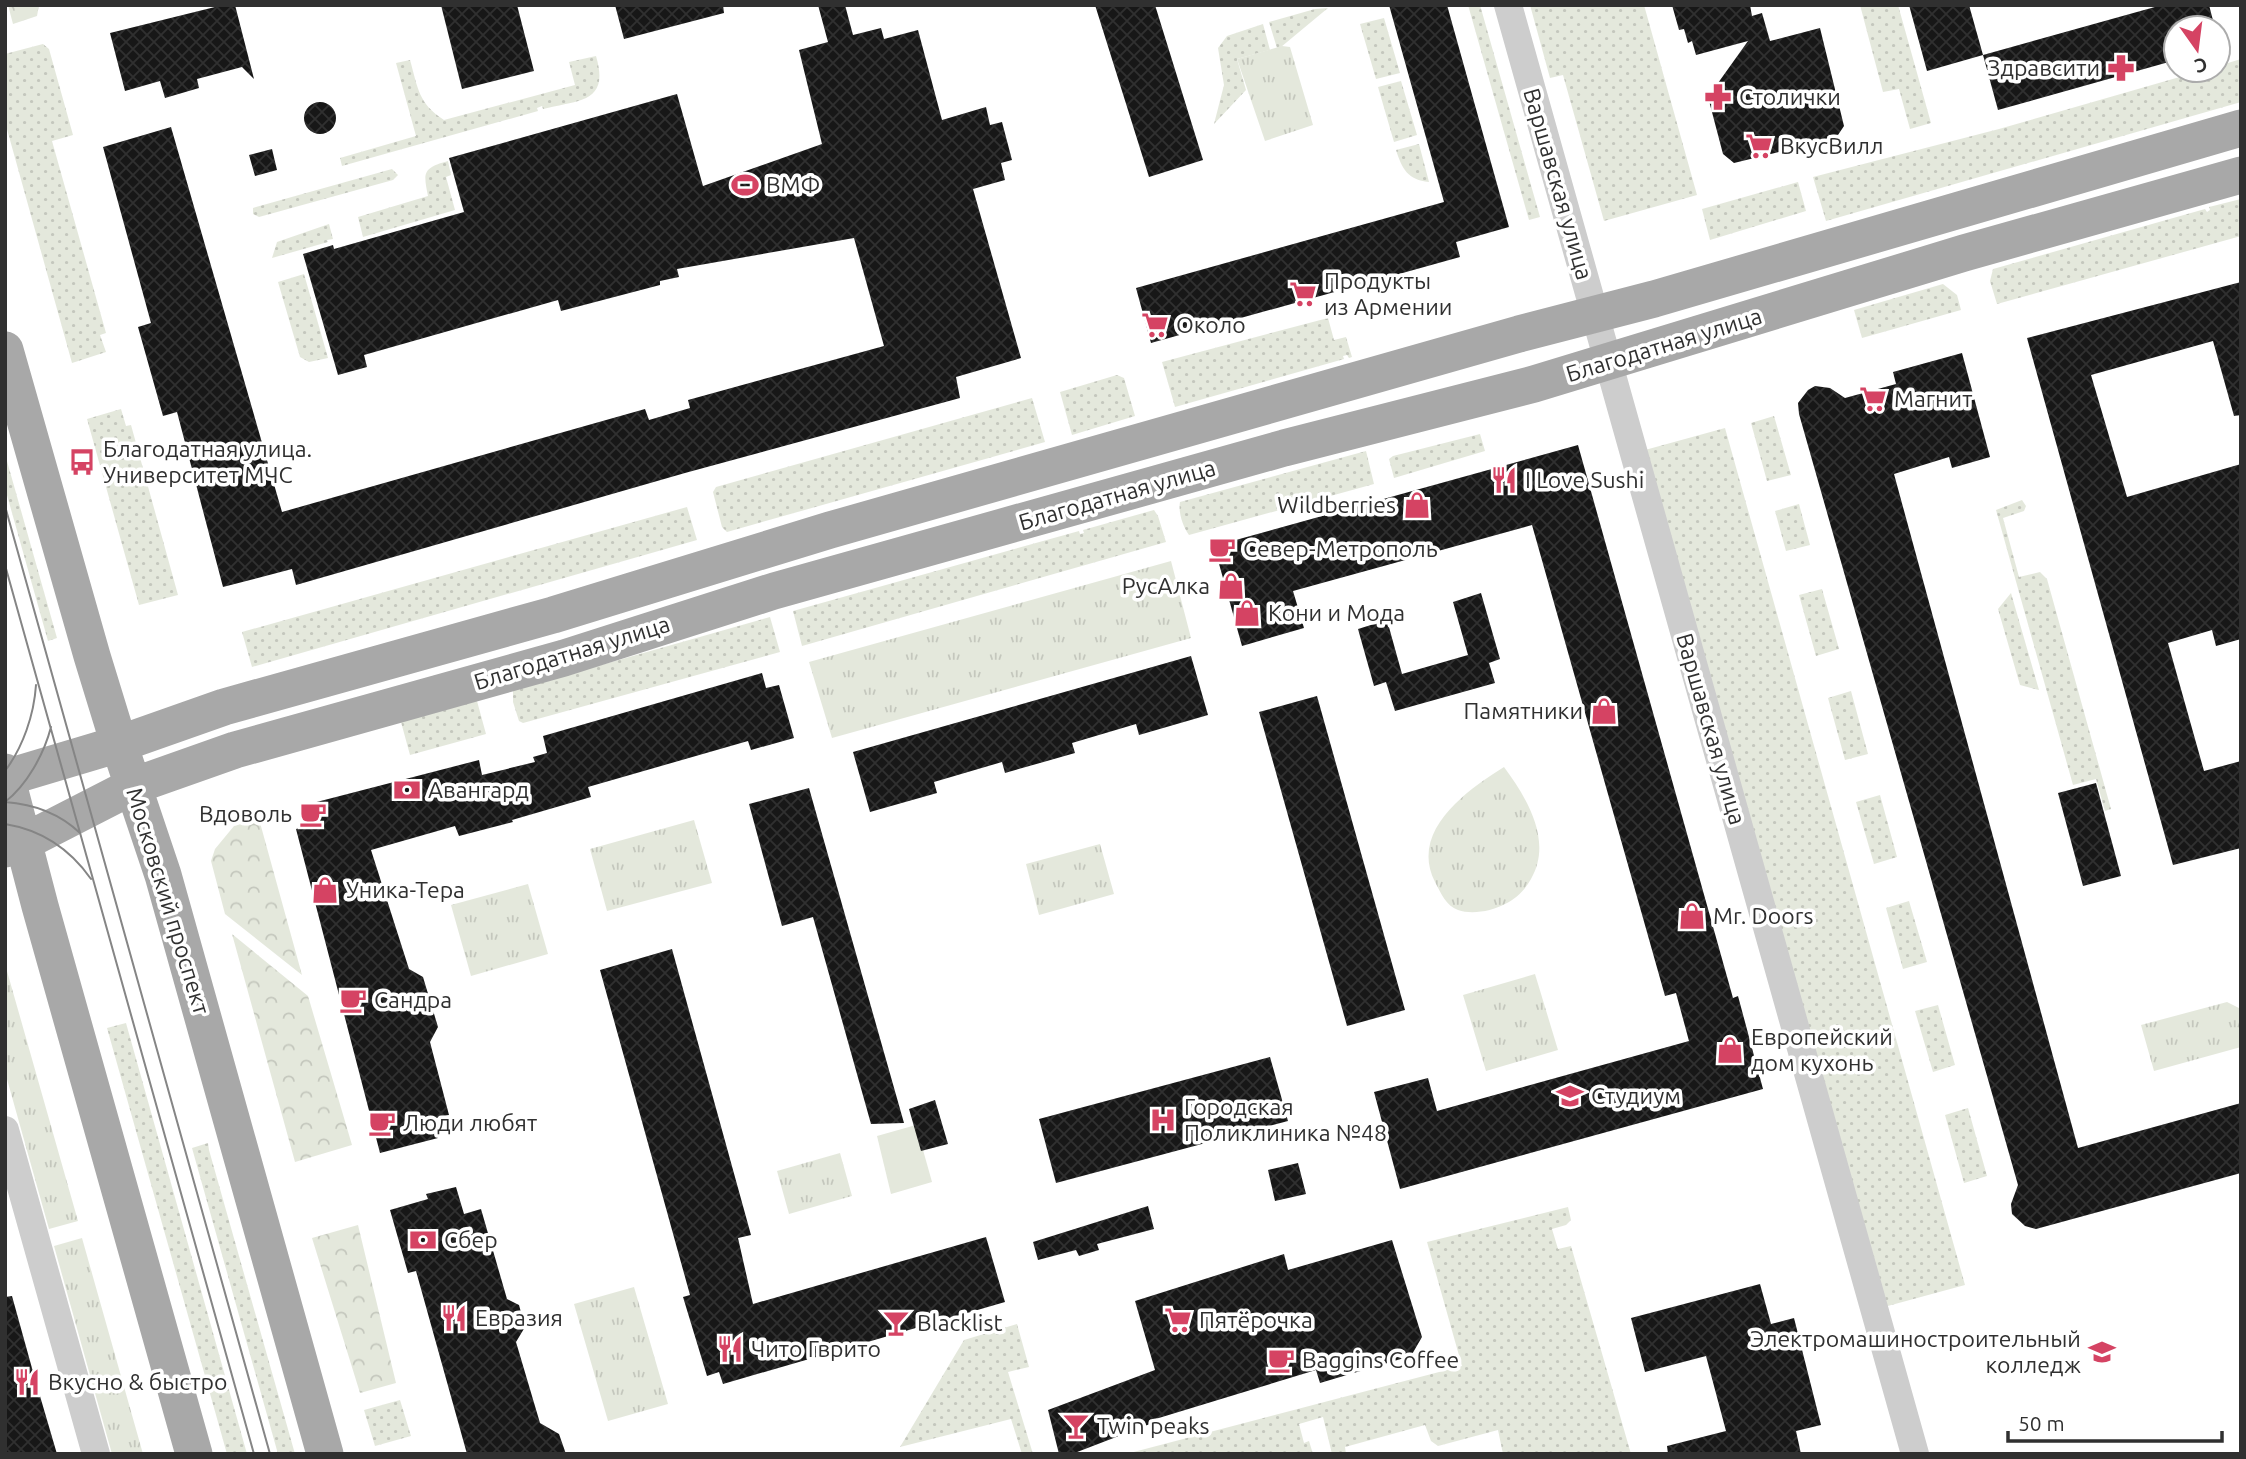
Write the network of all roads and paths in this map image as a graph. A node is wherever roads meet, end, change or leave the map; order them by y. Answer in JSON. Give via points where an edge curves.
{"nodes":[{"id":1,"x":1507,"y":5,"type":"edge"},
{"id":2,"x":2241,"y":128,"type":"edge"},
{"id":3,"x":2241,"y":175,"type":"edge"},
{"id":4,"x":1595,"y":314,"type":"junction"},
{"id":5,"x":5,"y":350,"type":"edge"},
{"id":6,"x":1608,"y":362,"type":"junction"},
{"id":7,"x":118,"y":744,"type":"junction"},
{"id":8,"x":6,"y":776,"type":"edge"},
{"id":9,"x":134,"y":786,"type":"junction"},
{"id":10,"x":14,"y":846,"type":"edge"},
{"id":11,"x":5,"y":1130,"type":"edge"},
{"id":12,"x":96,"y":1454,"type":"edge"},
{"id":13,"x":194,"y":1454,"type":"edge"},
{"id":14,"x":325,"y":1454,"type":"edge"},
{"id":15,"x":1915,"y":1454,"type":"edge"}],
"edges":[{"from":1,"to":4,"type":"street","name":"Варшавская улица"},
{"from":2,"to":4,"type":"main road","name":"Благодатная улица"},
{"from":3,"to":6,"type":"main road","name":"Благодатная улица","via":[[1964,253]]},
{"from":4,"to":6,"type":"street","name":"Варшавская улица"},
{"from":4,"to":7,"type":"main road","name":"Благодатная улица","via":[[830,530],[554,615],[224,707]]},
{"from":5,"to":7,"type":"main road","name":"Московский проспект"},
{"from":6,"to":9,"type":"main road","name":"Благодатная улица","via":[[1284,447],[774,591],[564,658],[235,750]]},
{"from":6,"to":15,"type":"street","name":"Варшавская улица"},
{"from":7,"to":8,"type":"main road","name":"Благодатная улица"},
{"from":7,"to":9,"type":"main road","name":"Московский проспект"},
{"from":8,"to":10,"type":"main road"},
{"from":9,"to":10,"type":"main road","name":"Благодатная улица"},
{"from":9,"to":14,"type":"main road","name":"Московский проспект"},
{"from":10,"to":13,"type":"main road"},
{"from":11,"to":12,"type":"street"}]}
